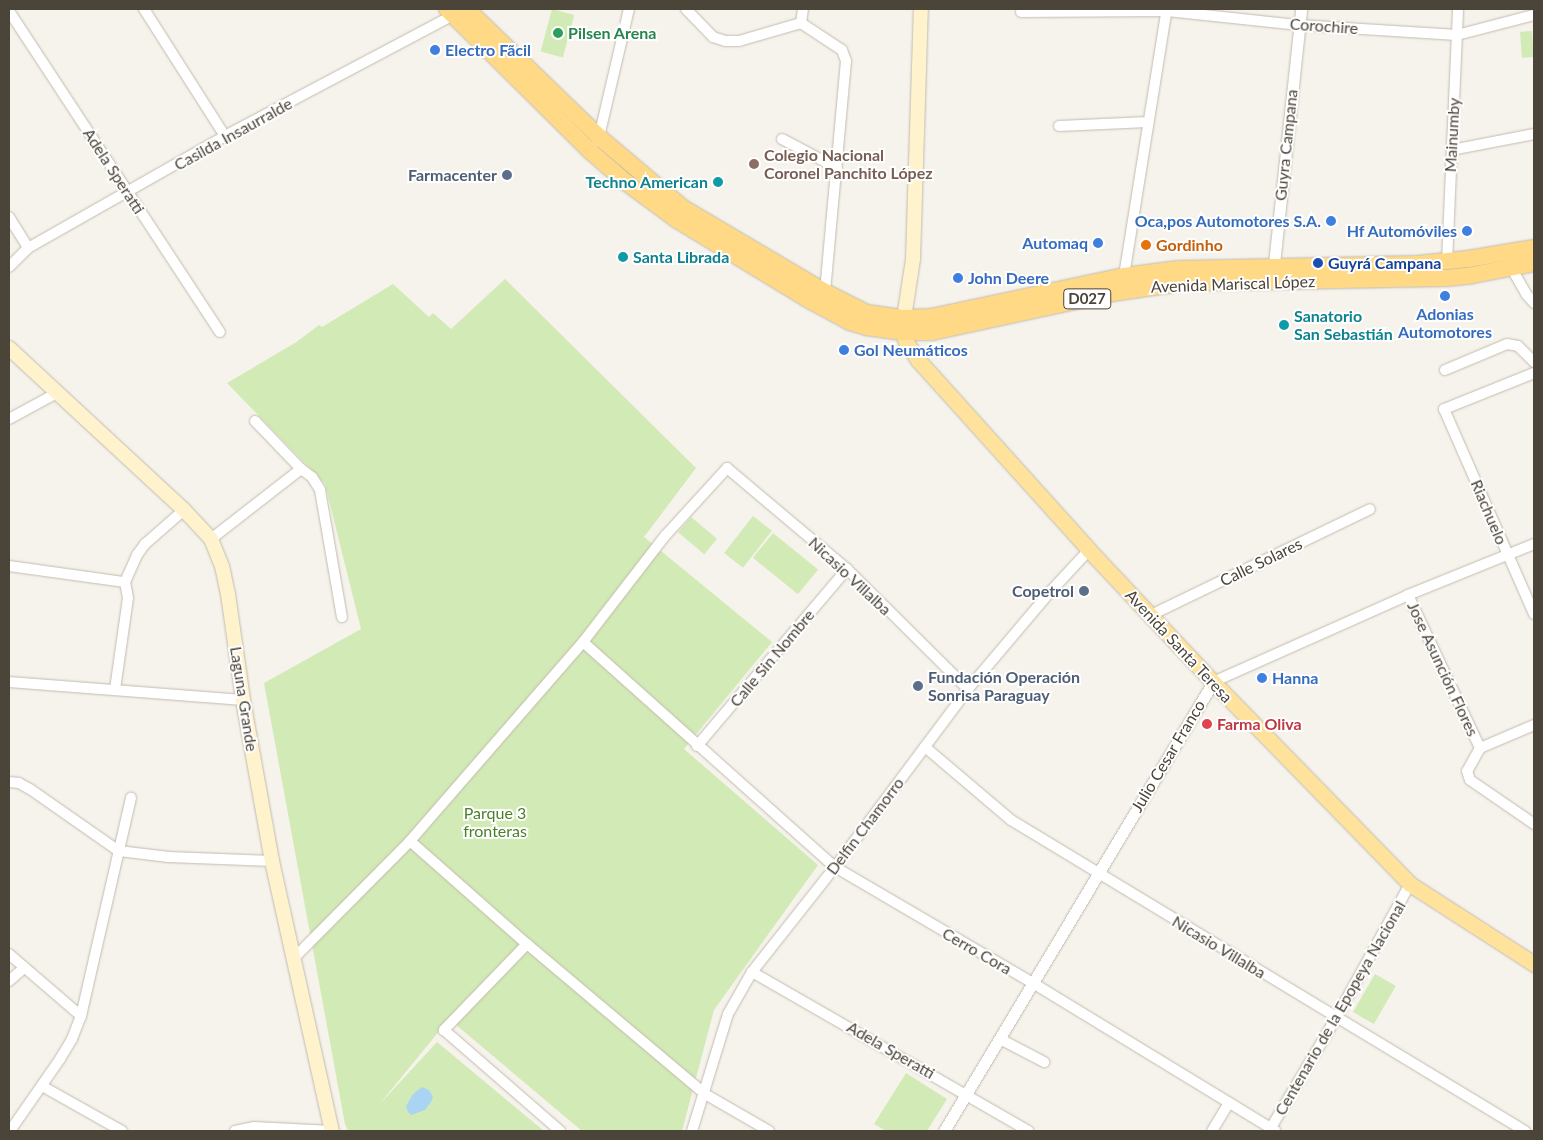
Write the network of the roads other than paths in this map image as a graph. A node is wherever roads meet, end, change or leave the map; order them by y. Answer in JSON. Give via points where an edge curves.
{"nodes":[{"id":1,"x":144,"y":9,"type":"edge"},
{"id":2,"x":628,"y":9,"type":"edge"},
{"id":3,"x":686,"y":9,"type":"edge"},
{"id":4,"x":802,"y":9,"type":"edge"},
{"id":5,"x":921,"y":9,"type":"edge"},
{"id":6,"x":1301,"y":9,"type":"edge"},
{"id":7,"x":1458,"y":9,"type":"edge"},
{"id":8,"x":457,"y":10,"type":"edge"},
{"id":9,"x":1167,"y":10,"type":"edge"},
{"id":10,"x":9,"y":11,"type":"edge"},
{"id":11,"x":1021,"y":12,"type":"dead end"},
{"id":12,"x":1534,"y":14,"type":"edge"},
{"id":13,"x":801,"y":23,"type":"junction"},
{"id":14,"x":1299,"y":25,"type":"junction"},
{"id":15,"x":1457,"y":35,"type":"junction"},
{"id":16,"x":1148,"y":122,"type":"junction"},
{"id":17,"x":1060,"y":126,"type":"dead end"},
{"id":18,"x":1534,"y":134,"type":"edge"},
{"id":19,"x":225,"y":136,"type":"junction"},
{"id":20,"x":599,"y":137,"type":"junction"},
{"id":21,"x":782,"y":139,"type":"dead end"},
{"id":22,"x":1452,"y":150,"type":"junction"},
{"id":23,"x":594,"y":154,"type":"junction"},
{"id":24,"x":837,"y":168,"type":"junction"},
{"id":25,"x":128,"y":192,"type":"junction"},
{"id":26,"x":9,"y":217,"type":"edge"},
{"id":27,"x":28,"y":248,"type":"junction"},
{"id":28,"x":1534,"y":248,"type":"edge"},
{"id":29,"x":1507,"y":261,"type":"junction"},
{"id":30,"x":1447,"y":262,"type":"junction"},
{"id":31,"x":1534,"y":262,"type":"edge"},
{"id":32,"x":9,"y":267,"type":"edge"},
{"id":33,"x":1273,"y":274,"type":"junction"},
{"id":34,"x":1124,"y":276,"type":"junction"},
{"id":35,"x":824,"y":292,"type":"junction"},
{"id":36,"x":1534,"y":303,"type":"edge"},
{"id":37,"x":903,"y":325,"type":"junction"},
{"id":38,"x":220,"y":332,"type":"dead end"},
{"id":39,"x":9,"y":348,"type":"edge"},
{"id":40,"x":1534,"y":362,"type":"edge"},
{"id":41,"x":1445,"y":370,"type":"dead end"},
{"id":42,"x":1534,"y":373,"type":"edge"},
{"id":43,"x":57,"y":393,"type":"junction"},
{"id":44,"x":9,"y":418,"type":"edge"},
{"id":45,"x":255,"y":421,"type":"dead end"},
{"id":46,"x":301,"y":469,"type":"junction"},
{"id":47,"x":1370,"y":509,"type":"dead end"},
{"id":48,"x":184,"y":510,"type":"junction"},
{"id":49,"x":211,"y":539,"type":"junction"},
{"id":50,"x":1534,"y":544,"type":"edge"},
{"id":51,"x":1089,"y":550,"type":"junction"},
{"id":52,"x":1508,"y":556,"type":"junction"},
{"id":53,"x":9,"y":566,"type":"edge"},
{"id":54,"x":847,"y":570,"type":"junction"},
{"id":55,"x":125,"y":582,"type":"junction"},
{"id":56,"x":1408,"y":595,"type":"junction"},
{"id":57,"x":1534,"y":614,"type":"edge"},
{"id":58,"x":1151,"y":615,"type":"junction"},
{"id":59,"x":342,"y":617,"type":"dead end"},
{"id":60,"x":583,"y":642,"type":"junction"},
{"id":61,"x":9,"y":682,"type":"edge"},
{"id":62,"x":1213,"y":682,"type":"junction"},
{"id":63,"x":968,"y":688,"type":"junction"},
{"id":64,"x":115,"y":689,"type":"junction"},
{"id":65,"x":244,"y":700,"type":"junction"},
{"id":66,"x":1534,"y":725,"type":"edge"},
{"id":67,"x":697,"y":746,"type":"junction"},
{"id":68,"x":924,"y":747,"type":"junction"},
{"id":69,"x":1480,"y":748,"type":"junction"},
{"id":70,"x":9,"y":782,"type":"edge"},
{"id":71,"x":131,"y":798,"type":"dead end"},
{"id":72,"x":1534,"y":824,"type":"edge"},
{"id":73,"x":410,"y":841,"type":"junction"},
{"id":74,"x":119,"y":851,"type":"junction"},
{"id":75,"x":272,"y":861,"type":"junction"},
{"id":76,"x":834,"y":867,"type":"junction"},
{"id":77,"x":1098,"y":873,"type":"junction"},
{"id":78,"x":1410,"y":884,"type":"junction"},
{"id":79,"x":527,"y":944,"type":"junction"},
{"id":80,"x":9,"y":954,"type":"edge"},
{"id":81,"x":293,"y":959,"type":"junction"},
{"id":82,"x":1534,"y":964,"type":"edge"},
{"id":83,"x":24,"y":968,"type":"junction"},
{"id":84,"x":752,"y":972,"type":"junction"},
{"id":85,"x":9,"y":981,"type":"edge"},
{"id":86,"x":1033,"y":983,"type":"junction"},
{"id":87,"x":81,"y":1016,"type":"junction"},
{"id":88,"x":1336,"y":1018,"type":"junction"},
{"id":89,"x":1000,"y":1039,"type":"junction"},
{"id":90,"x":1044,"y":1062,"type":"dead end"},
{"id":91,"x":42,"y":1086,"type":"junction"},
{"id":92,"x":704,"y":1094,"type":"junction"},
{"id":93,"x":967,"y":1094,"type":"junction"},
{"id":94,"x":1229,"y":1103,"type":"junction"},
{"id":95,"x":1272,"y":1130,"type":"edge"},
{"id":96,"x":10,"y":1131,"type":"edge"},
{"id":97,"x":122,"y":1131,"type":"edge"},
{"id":98,"x":235,"y":1131,"type":"edge"},
{"id":99,"x":332,"y":1131,"type":"edge"},
{"id":100,"x":560,"y":1131,"type":"edge"},
{"id":101,"x":692,"y":1131,"type":"edge"},
{"id":102,"x":769,"y":1131,"type":"edge"},
{"id":103,"x":944,"y":1131,"type":"edge"},
{"id":104,"x":1028,"y":1131,"type":"edge"},
{"id":105,"x":1212,"y":1131,"type":"edge"},
{"id":106,"x":1525,"y":1131,"type":"edge"}],
"edges":[{"from":1,"to":19,"type":"street"},
{"from":2,"to":20,"type":"street"},
{"from":3,"to":13,"type":"street","via":[[713,37],[725,41],[738,41]]},
{"from":4,"to":13,"type":"street"},
{"from":5,"to":37,"type":"main road","via":[[912,259]]},
{"from":6,"to":14,"type":"street","name":"Guyra Campana"},
{"from":7,"to":15,"type":"street","name":"Mainumby"},
{"from":8,"to":19,"type":"street","name":"Casilda Insaurralde"},
{"from":8,"to":20,"type":"highway","name":"Avenida Mariscal López","number":"D027"},
{"from":8,"to":23,"type":"highway","name":"Avenida Mariscal López","number":"D027"},
{"from":9,"to":11,"type":"street","name":"Corochire"},
{"from":9,"to":14,"type":"street","name":"Corochire"},
{"from":9,"to":16,"type":"street"},
{"from":10,"to":25,"type":"street","name":"Adela Speratti"},
{"from":12,"to":15,"type":"street","name":"Corochire"},
{"from":13,"to":24,"type":"street","via":[[845,55]]},
{"from":14,"to":15,"type":"street","name":"Corochire"},
{"from":14,"to":33,"type":"street","name":"Guyra Campana"},
{"from":15,"to":22,"type":"street","name":"Mainumby"},
{"from":16,"to":17,"type":"street"},
{"from":16,"to":34,"type":"street"},
{"from":18,"to":22,"type":"street"},
{"from":19,"to":25,"type":"street","name":"Casilda Insaurralde"},
{"from":20,"to":23,"type":"street"},
{"from":20,"to":35,"type":"highway","name":"Avenida Mariscal López","number":"D027","via":[[683,208]]},
{"from":21,"to":24,"type":"street"},
{"from":22,"to":30,"type":"street","name":"Mainumby"},
{"from":23,"to":37,"type":"highway","name":"Avenida Mariscal López","number":"D027","via":[[677,220],[811,301],[866,327]]},
{"from":24,"to":35,"type":"street"},
{"from":25,"to":27,"type":"street","name":"Casilda Insaurralde"},
{"from":25,"to":38,"type":"street","name":"Adela Speratti"},
{"from":26,"to":27,"type":"street"},
{"from":27,"to":32,"type":"street","name":"Casilda Insaurralde"},
{"from":28,"to":29,"type":"highway","name":"Avenida Mariscal López","number":"D027"},
{"from":29,"to":30,"type":"highway","name":"Avenida Mariscal López","number":"D027"},
{"from":29,"to":31,"type":"highway","name":"Avenida Mariscal López","number":"D027"},
{"from":29,"to":33,"type":"highway","name":"Avenida Mariscal López","number":"D027","via":[[1473,275],[1428,278]]},
{"from":29,"to":36,"type":"street"},
{"from":30,"to":33,"type":"highway","name":"Avenida Mariscal López","number":"D027"},
{"from":33,"to":34,"type":"highway","name":"Avenida Mariscal López","number":"D027","via":[[1179,269]]},
{"from":33,"to":37,"type":"highway","name":"Avenida Mariscal López","number":"D027","via":[[1147,287],[946,329]]},
{"from":34,"to":37,"type":"highway","name":"Avenida Mariscal López","number":"D027"},
{"from":35,"to":37,"type":"highway","name":"Avenida Mariscal López","number":"D027","via":[[867,313]]},
{"from":37,"to":51,"type":"main road","name":"Avenida Santa Teresa","via":[[906,342],[919,361]]},
{"from":39,"to":43,"type":"main road","name":"Laguna Grande"},
{"from":40,"to":41,"type":"street","via":[[1518,346],[1507,344]]},
{"from":42,"to":52,"type":"street","name":"Riachuelo","via":[[1444,409]]},
{"from":43,"to":44,"type":"street"},
{"from":43,"to":48,"type":"main road","name":"Laguna Grande"},
{"from":45,"to":46,"type":"street"},
{"from":46,"to":49,"type":"street"},
{"from":46,"to":59,"type":"street","via":[[312,477],[320,490]]},
{"from":47,"to":58,"type":"street","name":"Calle Solares"},
{"from":48,"to":49,"type":"main road","name":"Laguna Grande"},
{"from":48,"to":55,"type":"street","via":[[145,544]]},
{"from":49,"to":65,"type":"main road","name":"Laguna Grande","via":[[222,566],[228,594]]},
{"from":50,"to":52,"type":"street","name":"Julio Cesar Franco"},
{"from":51,"to":58,"type":"main road","name":"Avenida Santa Teresa"},
{"from":51,"to":63,"type":"street","name":"Delfin Chamorro"},
{"from":52,"to":56,"type":"street","name":"Julio Cesar Franco"},
{"from":52,"to":57,"type":"street","name":"Riachuelo"},
{"from":53,"to":55,"type":"street"},
{"from":54,"to":60,"type":"street","name":"Nicasio Villalba","via":[[727,468],[665,536]]},
{"from":54,"to":63,"type":"street","name":"Nicasio Villalba"},
{"from":54,"to":67,"type":"street","name":"Calle Sin Nombre"},
{"from":55,"to":64,"type":"street","via":[[128,598]]},
{"from":56,"to":62,"type":"street","name":"Julio Cesar Franco"},
{"from":56,"to":69,"type":"street","name":"Jose Asunción Flores"},
{"from":58,"to":62,"type":"main road","name":"Avenida Santa Teresa"},
{"from":60,"to":67,"type":"street","name":"Cerro Cora"},
{"from":60,"to":73,"type":"street"},
{"from":61,"to":64,"type":"street"},
{"from":62,"to":77,"type":"street","name":"Julio Cesar Franco"},
{"from":62,"to":78,"type":"main road","name":"Avenida Santa Teresa"},
{"from":63,"to":68,"type":"street","name":"Delfin Chamorro"},
{"from":64,"to":65,"type":"street"},
{"from":65,"to":75,"type":"main road","name":"Laguna Grande"},
{"from":66,"to":69,"type":"street"},
{"from":67,"to":76,"type":"street","name":"Cerro Cora"},
{"from":68,"to":76,"type":"street","name":"Delfin Chamorro"},
{"from":68,"to":77,"type":"street","name":"Nicasio Villalba","via":[[1011,820]]},
{"from":69,"to":72,"type":"street","name":"Jose Asunción Flores","via":[[1467,771],[1470,780]]},
{"from":70,"to":74,"type":"street","via":[[30,789]]},
{"from":71,"to":74,"type":"street"},
{"from":73,"to":79,"type":"street"},
{"from":73,"to":81,"type":"street"},
{"from":74,"to":75,"type":"street","via":[[169,858]]},
{"from":74,"to":87,"type":"street"},
{"from":75,"to":81,"type":"main road","name":"Laguna Grande"},
{"from":76,"to":84,"type":"street","name":"Delfin Chamorro"},
{"from":76,"to":86,"type":"street","name":"Cerro Cora"},
{"from":77,"to":86,"type":"street","name":"Julio Cesar Franco"},
{"from":77,"to":88,"type":"street","name":"Nicasio Villalba"},
{"from":78,"to":82,"type":"main road","name":"Avenida Santa Teresa"},
{"from":78,"to":88,"type":"street","name":"Centenario de la Epopeya Nacional"},
{"from":79,"to":92,"type":"street"},
{"from":79,"to":100,"type":"street","via":[[444,1030]]},
{"from":80,"to":83,"type":"street"},
{"from":81,"to":99,"type":"main road","name":"Laguna Grande"},
{"from":83,"to":85,"type":"street"},
{"from":83,"to":87,"type":"street"},
{"from":84,"to":92,"type":"street","name":"Delfin Chamorro","via":[[728,1014]]},
{"from":84,"to":93,"type":"street","name":"Adela Speratti"},
{"from":86,"to":89,"type":"street","name":"Julio Cesar Franco"},
{"from":86,"to":94,"type":"street","name":"Cerro Cora"},
{"from":87,"to":91,"type":"street","via":[[72,1039]]},
{"from":88,"to":95,"type":"street","name":"Centenario de la Epopeya Nacional"},
{"from":88,"to":106,"type":"street","name":"Nicasio Villalba"},
{"from":89,"to":90,"type":"street"},
{"from":89,"to":93,"type":"street","name":"Julio Cesar Franco"},
{"from":91,"to":96,"type":"street"},
{"from":91,"to":97,"type":"street"},
{"from":92,"to":101,"type":"street","name":"Delfin Chamorro"},
{"from":92,"to":102,"type":"street"},
{"from":93,"to":103,"type":"street","name":"Julio Cesar Franco"},
{"from":93,"to":104,"type":"street","name":"Adela Speratti"},
{"from":94,"to":95,"type":"street","name":"Cerro Cora"},
{"from":94,"to":105,"type":"street"},
{"from":98,"to":99,"type":"street","via":[[254,1127]]}]}
